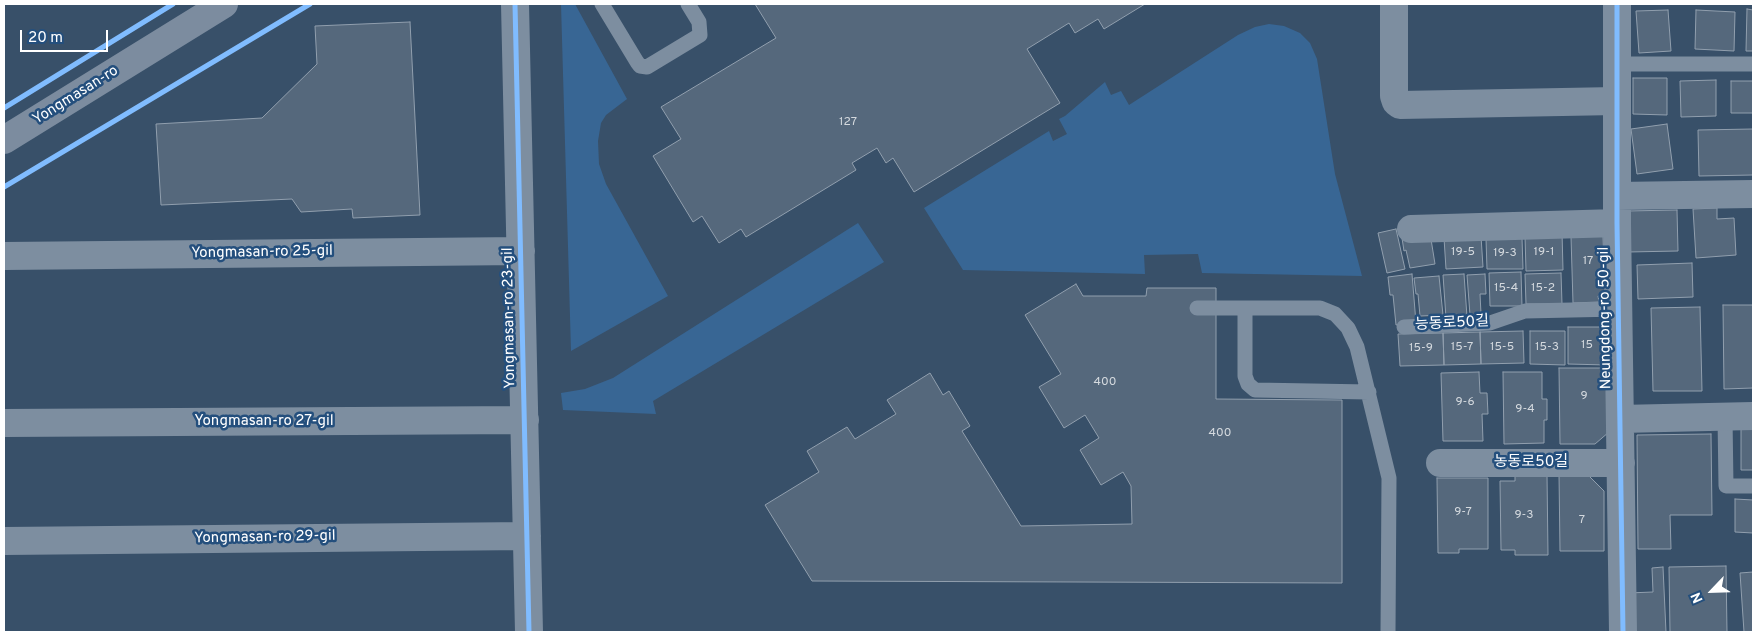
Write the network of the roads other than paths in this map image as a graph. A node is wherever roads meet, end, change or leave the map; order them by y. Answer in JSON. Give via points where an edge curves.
{"nodes":[{"id":1,"x":515,"y":4,"type":"edge"},
{"id":2,"x":602,"y":4,"type":"edge"},
{"id":3,"x":688,"y":4,"type":"edge"},
{"id":4,"x":1394,"y":4,"type":"edge"},
{"id":5,"x":1617,"y":4,"type":"edge"},
{"id":6,"x":218,"y":5,"type":"edge"},
{"id":7,"x":1617,"y":64,"type":"junction"},
{"id":8,"x":1753,"y":64,"type":"edge"},
{"id":9,"x":1616,"y":101,"type":"junction"},
{"id":10,"x":4,"y":140,"type":"edge"},
{"id":11,"x":1753,"y":194,"type":"edge"},
{"id":12,"x":1617,"y":196,"type":"junction"},
{"id":13,"x":1617,"y":224,"type":"junction"},
{"id":14,"x":1411,"y":229,"type":"dead end"},
{"id":15,"x":521,"y":251,"type":"junction"},
{"id":16,"x":4,"y":256,"type":"edge"},
{"id":17,"x":1198,"y":308,"type":"dead end"},
{"id":18,"x":1245,"y":308,"type":"junction"},
{"id":19,"x":1619,"y":309,"type":"junction"},
{"id":20,"x":1404,"y":327,"type":"dead end"},
{"id":21,"x":1369,"y":392,"type":"junction"},
{"id":22,"x":1753,"y":416,"type":"edge"},
{"id":23,"x":1725,"y":417,"type":"junction"},
{"id":24,"x":1620,"y":419,"type":"junction"},
{"id":25,"x":525,"y":420,"type":"junction"},
{"id":26,"x":4,"y":423,"type":"edge"},
{"id":27,"x":1440,"y":463,"type":"dead end"},
{"id":28,"x":1621,"y":463,"type":"junction"},
{"id":29,"x":1753,"y":486,"type":"edge"},
{"id":30,"x":527,"y":536,"type":"junction"},
{"id":31,"x":4,"y":541,"type":"edge"},
{"id":32,"x":529,"y":632,"type":"edge"},
{"id":33,"x":1388,"y":632,"type":"edge"},
{"id":34,"x":1623,"y":632,"type":"edge"}],
"edges":[{"from":1,"to":15,"type":"street","name":"Yongmasan-ro 23-gil"},
{"from":2,"to":3,"type":"lane","via":[[636,62],[647,67],[700,35],[699,22]]},
{"from":4,"to":9,"type":"street","via":[[1394,96],[1400,105]]},
{"from":5,"to":7,"type":"street","name":"Neungdong-ro 50-gil"},
{"from":6,"to":10,"type":"main road","name":"Yongmasan-ro"},
{"from":7,"to":8,"type":"lane"},
{"from":7,"to":9,"type":"street","name":"Neungdong-ro 50-gil"},
{"from":9,"to":12,"type":"street","name":"Neungdong-ro 50-gil"},
{"from":11,"to":12,"type":"street"},
{"from":12,"to":13,"type":"street","name":"Neungdong-ro 50-gil"},
{"from":13,"to":14,"type":"street"},
{"from":13,"to":19,"type":"street","name":"Neungdong-ro 50-gil"},
{"from":15,"to":16,"type":"street","name":"Yongmasan-ro 25-gil"},
{"from":15,"to":25,"type":"street","name":"Yongmasan-ro 23-gil"},
{"from":17,"to":18,"type":"lane"},
{"from":18,"to":21,"type":"lane","via":[[1320,308],[1335,314],[1348,328],[1357,347]]},
{"from":18,"to":21,"type":"lane","via":[[1245,376],[1255,390]]},
{"from":19,"to":20,"type":"lane","name":"능동로50길","via":[[1525,311],[1490,323]]},
{"from":19,"to":24,"type":"street","name":"Neungdong-ro 50-gil"},
{"from":21,"to":33,"type":"lane","via":[[1390,488]]},
{"from":22,"to":23,"type":"street"},
{"from":23,"to":24,"type":"street"},
{"from":23,"to":29,"type":"lane","via":[[1726,486]]},
{"from":24,"to":28,"type":"street","name":"Neungdong-ro 50-gil"},
{"from":25,"to":26,"type":"street","name":"Yongmasan-ro 27-gil"},
{"from":25,"to":30,"type":"street","name":"Yongmasan-ro 23-gil"},
{"from":27,"to":28,"type":"street","name":"농동로50길"},
{"from":28,"to":34,"type":"street","name":"Neungdong-ro 50-gil"},
{"from":30,"to":31,"type":"street","name":"Yongmasan-ro 29-gil"},
{"from":30,"to":32,"type":"street","name":"Yongmasan-ro 23-gil"}]}
